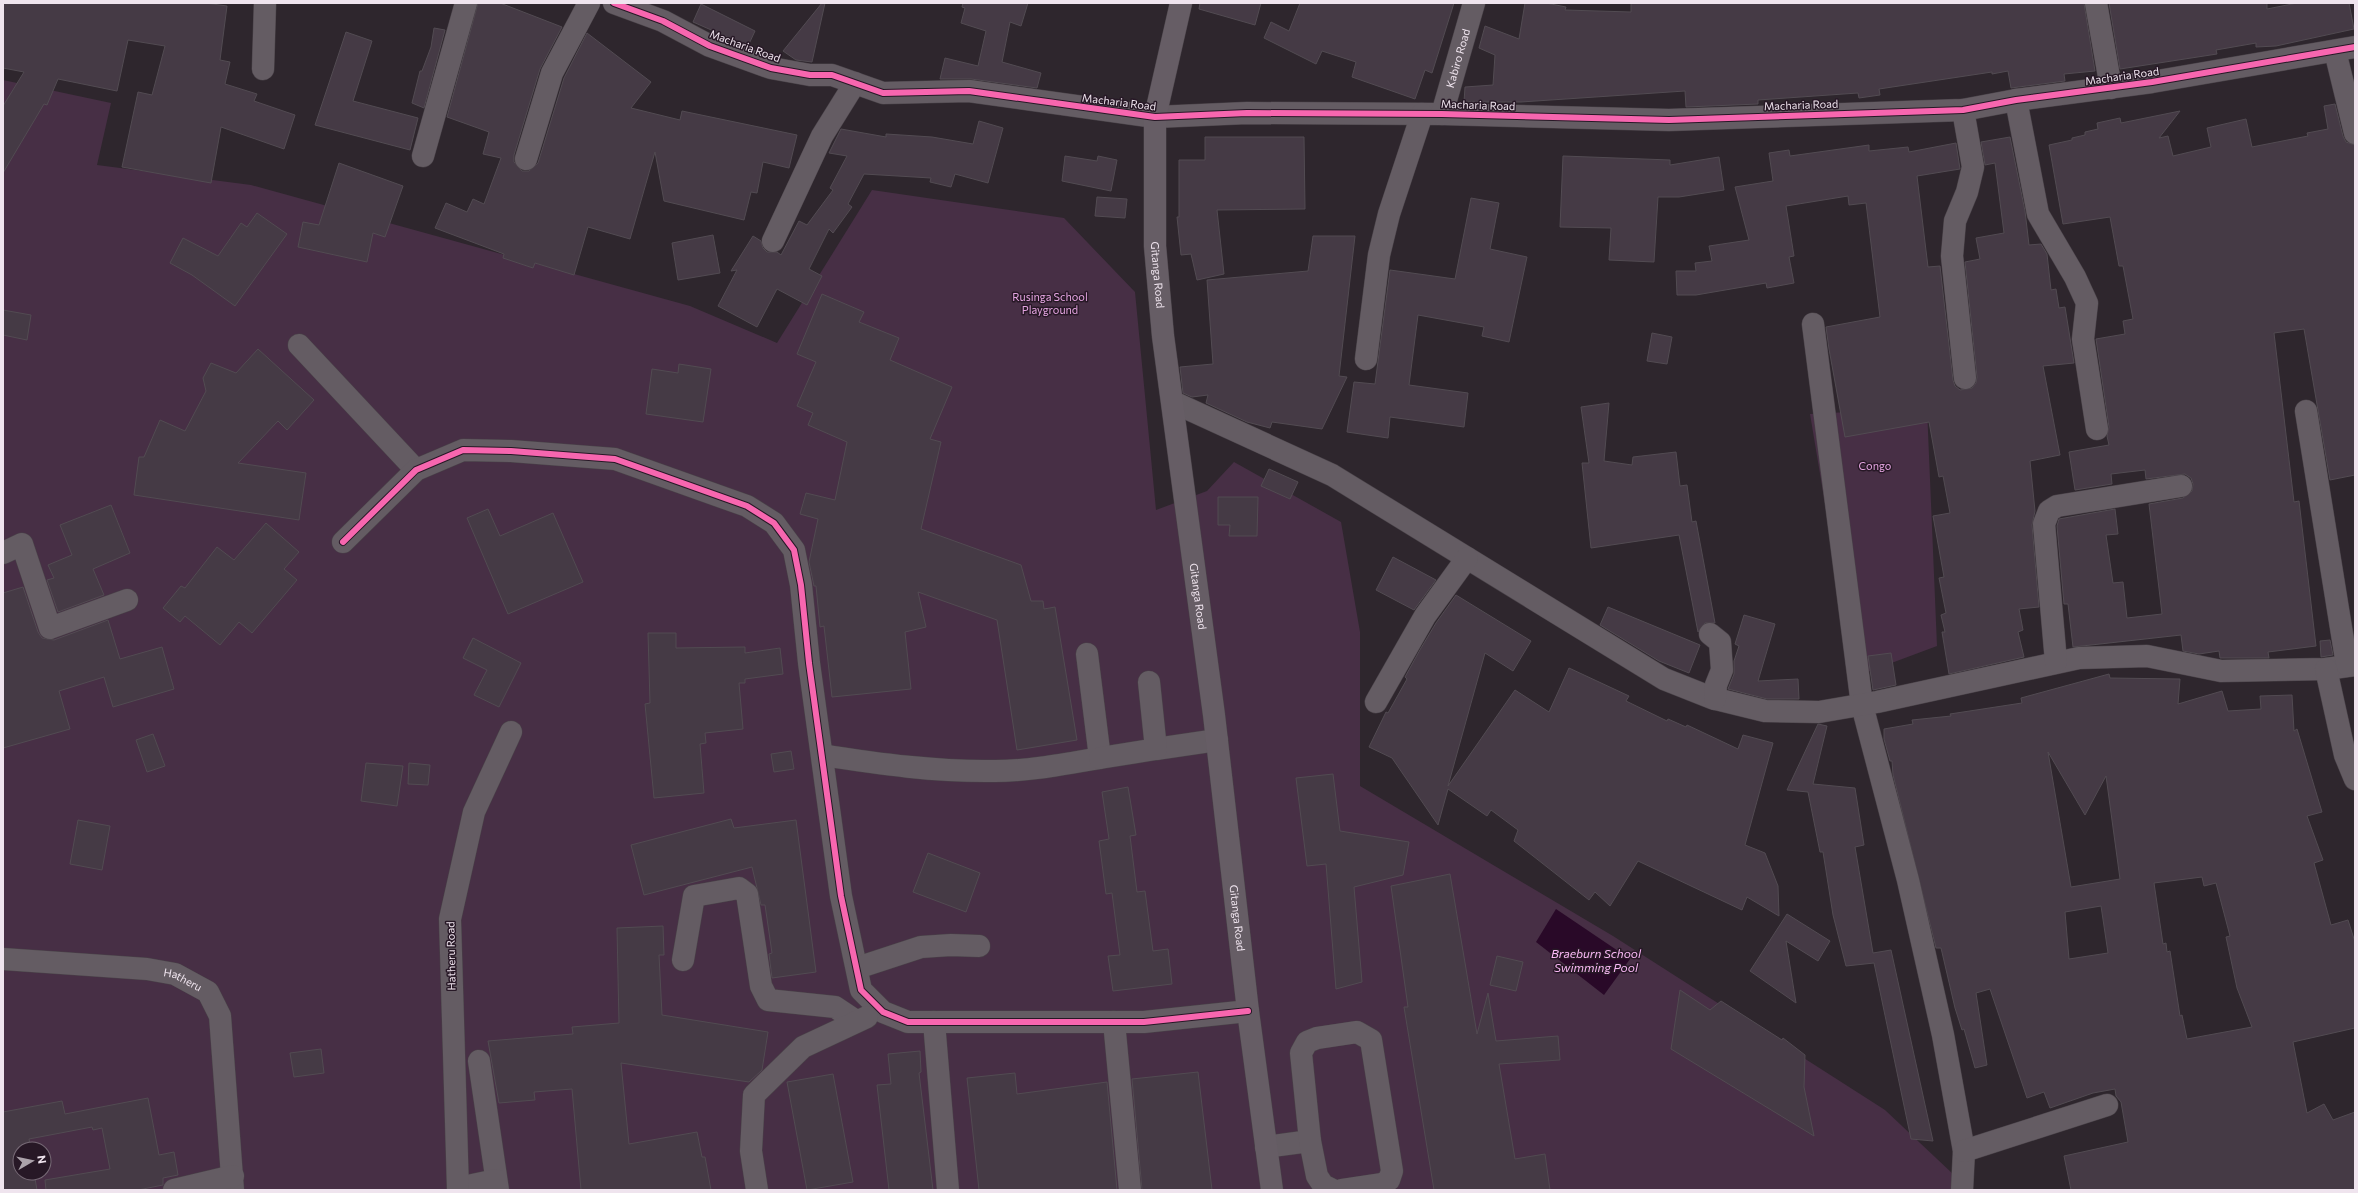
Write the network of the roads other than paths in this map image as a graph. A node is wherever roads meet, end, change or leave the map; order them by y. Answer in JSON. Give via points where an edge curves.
{"nodes":[{"id":1,"x":264,"y":3,"type":"edge"},
{"id":2,"x":466,"y":3,"type":"edge"},
{"id":3,"x":589,"y":3,"type":"edge"},
{"id":4,"x":614,"y":3,"type":"edge"},
{"id":5,"x":1181,"y":3,"type":"edge"},
{"id":6,"x":1474,"y":3,"type":"edge"},
{"id":7,"x":2096,"y":3,"type":"edge"},
{"id":8,"x":2345,"y":49,"type":"edge"},
{"id":9,"x":263,"y":69,"type":"dead end"},
{"id":10,"x":856,"y":83,"type":"junction"},
{"id":11,"x":2110,"y":88,"type":"junction"},
{"id":12,"x":2016,"y":100,"type":"junction"},
{"id":13,"x":1962,"y":110,"type":"junction"},
{"id":14,"x":1432,"y":114,"type":"junction"},
{"id":15,"x":1155,"y":117,"type":"junction"},
{"id":16,"x":2355,"y":133,"type":"edge"},
{"id":17,"x":423,"y":156,"type":"dead end"},
{"id":18,"x":526,"y":159,"type":"dead end"},
{"id":19,"x":773,"y":241,"type":"dead end"},
{"id":20,"x":1813,"y":324,"type":"dead end"},
{"id":21,"x":299,"y":345,"type":"dead end"},
{"id":22,"x":1366,"y":359,"type":"dead end"},
{"id":23,"x":1965,"y":378,"type":"dead end"},
{"id":24,"x":1173,"y":402,"type":"junction"},
{"id":25,"x":2306,"y":411,"type":"dead end"},
{"id":26,"x":2097,"y":428,"type":"dead end"},
{"id":27,"x":416,"y":470,"type":"junction"},
{"id":28,"x":2181,"y":486,"type":"dead end"},
{"id":29,"x":343,"y":542,"type":"dead end"},
{"id":30,"x":3,"y":553,"type":"edge"},
{"id":31,"x":1467,"y":558,"type":"junction"},
{"id":32,"x":127,"y":600,"type":"dead end"},
{"id":33,"x":1710,"y":634,"type":"dead end"},
{"id":34,"x":1087,"y":654,"type":"dead end"},
{"id":35,"x":2056,"y":662,"type":"junction"},
{"id":36,"x":2351,"y":665,"type":"edge"},
{"id":37,"x":2326,"y":669,"type":"junction"},
{"id":38,"x":1149,"y":682,"type":"dead end"},
{"id":39,"x":1715,"y":699,"type":"junction"},
{"id":40,"x":1376,"y":702,"type":"dead end"},
{"id":41,"x":1862,"y":705,"type":"junction"},
{"id":42,"x":511,"y":732,"type":"dead end"},
{"id":43,"x":1217,"y":740,"type":"junction"},
{"id":44,"x":1156,"y":749,"type":"junction"},
{"id":45,"x":822,"y":755,"type":"junction"},
{"id":46,"x":1100,"y":758,"type":"junction"},
{"id":47,"x":2355,"y":779,"type":"edge"},
{"id":48,"x":979,"y":946,"type":"dead end"},
{"id":49,"x":3,"y":959,"type":"edge"},
{"id":50,"x":683,"y":960,"type":"dead end"},
{"id":51,"x":857,"y":968,"type":"junction"},
{"id":52,"x":1248,"y":1011,"type":"junction"},
{"id":53,"x":883,"y":1012,"type":"junction"},
{"id":54,"x":856,"y":1021,"type":"junction"},
{"id":55,"x":934,"y":1022,"type":"junction"},
{"id":56,"x":1114,"y":1022,"type":"junction"},
{"id":57,"x":479,"y":1061,"type":"dead end"},
{"id":58,"x":2107,"y":1106,"type":"dead end"},
{"id":59,"x":1310,"y":1141,"type":"junction"},
{"id":60,"x":1266,"y":1147,"type":"junction"},
{"id":61,"x":1964,"y":1151,"type":"junction"},
{"id":62,"x":233,"y":1183,"type":"edge"},
{"id":63,"x":497,"y":1185,"type":"edge"},
{"id":64,"x":458,"y":1189,"type":"edge"},
{"id":65,"x":174,"y":1190,"type":"edge"},
{"id":66,"x":757,"y":1190,"type":"edge"},
{"id":67,"x":948,"y":1190,"type":"edge"},
{"id":68,"x":1130,"y":1190,"type":"edge"},
{"id":69,"x":1272,"y":1190,"type":"edge"},
{"id":70,"x":1333,"y":1190,"type":"edge"},
{"id":71,"x":1342,"y":1190,"type":"edge"},
{"id":72,"x":1962,"y":1190,"type":"edge"}],
"edges":[{"from":1,"to":9,"type":"street"},
{"from":2,"to":17,"type":"street"},
{"from":3,"to":18,"type":"street","via":[[552,73]]},
{"from":4,"to":10,"type":"street","name":"Macharia Road","via":[[663,22],[710,46],[771,68],[810,75],[832,75]]},
{"from":5,"to":15,"type":"main road","name":"Gitanga Road"},
{"from":6,"to":14,"type":"street","name":"Kabiro Road"},
{"from":7,"to":11,"type":"street"},
{"from":8,"to":11,"type":"street","name":"Macharia Road"},
{"from":8,"to":16,"type":"street"},
{"from":10,"to":15,"type":"street","name":"Macharia Road","via":[[883,93],[969,91]]},
{"from":10,"to":19,"type":"street","via":[[822,136]]},
{"from":11,"to":12,"type":"street","name":"Macharia Road"},
{"from":12,"to":13,"type":"street","name":"Macharia Road"},
{"from":12,"to":26,"type":"street","via":[[2038,214],[2075,277],[2087,303],[2083,340]]},
{"from":13,"to":14,"type":"street","name":"Macharia Road","via":[[1669,120]]},
{"from":13,"to":23,"type":"street","via":[[1973,167],[1967,192],[1955,221],[1952,256]]},
{"from":14,"to":15,"type":"street","name":"Macharia Road","via":[[1247,113]]},
{"from":14,"to":22,"type":"street","name":"Kabiro Road","via":[[1389,214],[1379,255]]},
{"from":15,"to":24,"type":"main road","name":"Gitanga Road","via":[[1155,246],[1163,336]]},
{"from":20,"to":41,"type":"street"},
{"from":21,"to":27,"type":"street"},
{"from":24,"to":31,"type":"street","via":[[1332,475]]},
{"from":24,"to":43,"type":"main road","name":"Gitanga Road"},
{"from":25,"to":36,"type":"street"},
{"from":27,"to":29,"type":"street"},
{"from":27,"to":45,"type":"street","via":[[463,450],[614,459],[747,506],[774,523],[794,550],[801,585]]},
{"from":28,"to":35,"type":"street","via":[[2057,506],[2049,511],[2044,524]]},
{"from":30,"to":32,"type":"street","via":[[22,544],[50,628]]},
{"from":31,"to":39,"type":"street","via":[[1664,678]]},
{"from":31,"to":40,"type":"street","via":[[1425,616]]},
{"from":33,"to":39,"type":"street","via":[[1720,642],[1722,670],[1716,685]]},
{"from":34,"to":46,"type":"street"},
{"from":35,"to":37,"type":"street","via":[[2079,658],[2147,656],[2221,671]]},
{"from":35,"to":41,"type":"street"},
{"from":36,"to":37,"type":"street"},
{"from":37,"to":47,"type":"street","via":[[2345,755]]},
{"from":38,"to":44,"type":"street"},
{"from":39,"to":41,"type":"street","via":[[1765,711],[1819,712]]},
{"from":41,"to":61,"type":"street","via":[[1908,880],[1941,1028]]},
{"from":42,"to":64,"type":"street","name":"Hatheru Road","via":[[474,812],[450,919]]},
{"from":43,"to":44,"type":"street"},
{"from":43,"to":52,"type":"main road","name":"Gitanga Road"},
{"from":44,"to":46,"type":"street"},
{"from":45,"to":46,"type":"street","via":[[885,765],[994,771],[1033,769]]},
{"from":45,"to":51,"type":"street","via":[[841,896]]},
{"from":48,"to":51,"type":"street","via":[[921,947]]},
{"from":49,"to":62,"type":"street","name":"Hatheru","via":[[147,969],[175,974],[208,992],[220,1016]]},
{"from":50,"to":54,"type":"street","via":[[694,896],[739,888],[747,894],[761,986],[768,1000],[835,1007]]},
{"from":51,"to":53,"type":"street","via":[[861,990]]},
{"from":52,"to":56,"type":"street","via":[[1144,1022]]},
{"from":52,"to":60,"type":"main road","name":"Gitanga Road"},
{"from":53,"to":54,"type":"street"},
{"from":53,"to":55,"type":"street","via":[[908,1022]]},
{"from":54,"to":66,"type":"street","via":[[804,1047],[754,1095],[750,1151]]},
{"from":55,"to":56,"type":"street"},
{"from":55,"to":67,"type":"street"},
{"from":56,"to":68,"type":"street"},
{"from":57,"to":63,"type":"street"},
{"from":58,"to":61,"type":"street"},
{"from":59,"to":60,"type":"street"},
{"from":59,"to":70,"type":"street","via":[[1317,1176],[1323,1185]]},
{"from":59,"to":71,"type":"street","via":[[1301,1053],[1307,1042],[1317,1038],[1357,1032],[1365,1035],[1371,1040],[1392,1171],[1389,1180],[1382,1184]]},
{"from":60,"to":69,"type":"main road","name":"Gitanga Road"},
{"from":61,"to":72,"type":"street"},
{"from":62,"to":65,"type":"street"},
{"from":63,"to":64,"type":"street"}]}
